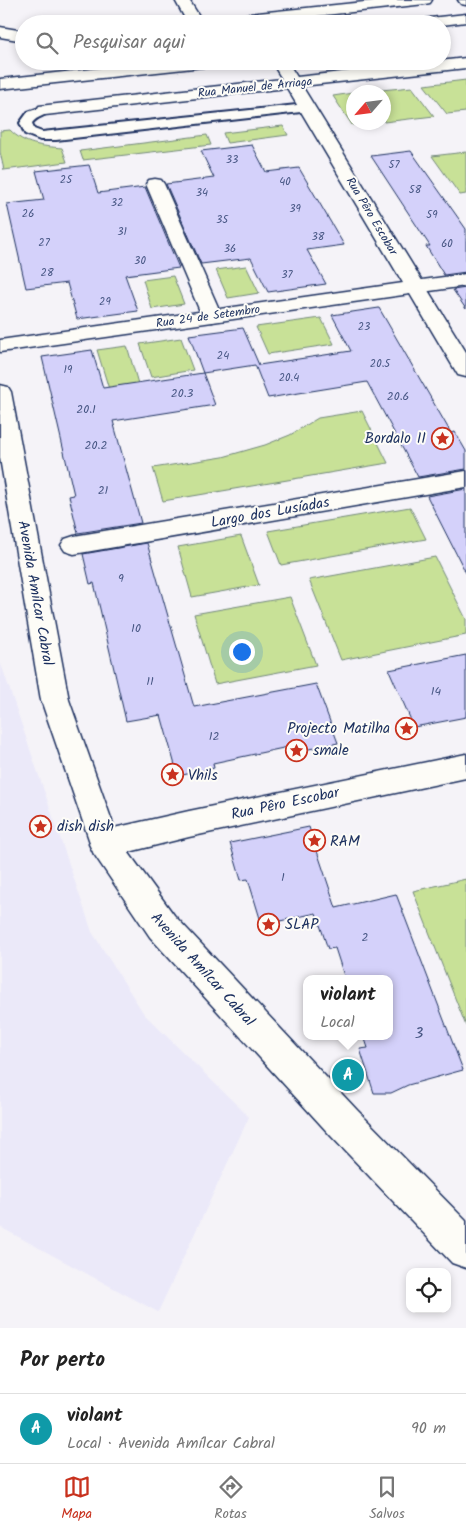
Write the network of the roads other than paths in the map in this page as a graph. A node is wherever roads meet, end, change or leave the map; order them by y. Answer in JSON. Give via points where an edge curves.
{"nodes":[{"id":1,"x":182,"y":0,"type":"edge"},
{"id":2,"x":425,"y":0,"type":"edge"},
{"id":3,"x":192,"y":15,"type":"edge"},
{"id":4,"x":301,"y":15,"type":"edge"},
{"id":5,"x":466,"y":18,"type":"edge"},
{"id":6,"x":451,"y":20,"type":"edge"},
{"id":7,"x":0,"y":32,"type":"edge"},
{"id":8,"x":15,"y":34,"type":"edge"},
{"id":9,"x":466,"y":63,"type":"edge"},
{"id":10,"x":451,"y":65,"type":"edge"},
{"id":11,"x":125,"y":70,"type":"edge"},
{"id":12,"x":284,"y":70,"type":"edge"},
{"id":13,"x":405,"y":70,"type":"edge"},
{"id":14,"x":0,"y":74,"type":"edge"},
{"id":15,"x":0,"y":83,"type":"edge"},
{"id":16,"x":291,"y":83,"type":"junction"},
{"id":17,"x":306,"y":108,"type":"junction"},
{"id":18,"x":45,"y":110,"type":"joint"},
{"id":19,"x":155,"y":184,"type":"dead end"},
{"id":20,"x":466,"y":280,"type":"edge"},
{"id":21,"x":415,"y":287,"type":"junction"},
{"id":22,"x":212,"y":316,"type":"junction"},
{"id":23,"x":0,"y":346,"type":"edge"},
{"id":24,"x":466,"y":370,"type":"edge"},
{"id":25,"x":0,"y":392,"type":"edge"},
{"id":26,"x":466,"y":479,"type":"edge"},
{"id":27,"x":74,"y":545,"type":"dead end"},
{"id":28,"x":466,"y":766,"type":"edge"},
{"id":29,"x":105,"y":844,"type":"junction"},
{"id":30,"x":466,"y":1249,"type":"edge"}],
"edges":[{"from":1,"to":3,"type":"street"},
{"from":2,"to":4,"type":"street"},
{"from":5,"to":6,"type":"street"},
{"from":7,"to":8,"type":"street"},
{"from":9,"to":10,"type":"street","name":"Rua Manuel de Arriaga"},
{"from":11,"to":15,"type":"street"},
{"from":12,"to":16,"type":"street","name":"Rua Pêro Escobar"},
{"from":13,"to":16,"type":"street","name":"Rua Manuel de Arriaga"},
{"from":14,"to":15,"type":"street"},
{"from":16,"to":17,"type":"street","name":"Rua Pêro Escobar"},
{"from":16,"to":18,"type":"street","name":"Rua Manuel de Arriaga"},
{"from":17,"to":18,"type":"lane","via":[[40,136],[29,131],[26,123],[32,115]]},
{"from":17,"to":21,"type":"street","name":"Rua Pêro Escobar"},
{"from":19,"to":22,"type":"street"},
{"from":20,"to":21,"type":"street","name":"Rua 24 de Setembro"},
{"from":21,"to":22,"type":"street","name":"Rua 24 de Setembro"},
{"from":21,"to":24,"type":"street","name":"Rua Pêro Escobar"},
{"from":22,"to":23,"type":"street","name":"Rua 24 de Setembro"},
{"from":25,"to":29,"type":"street","name":"Avenida Amílcar Cabral","via":[[55,700]]},
{"from":26,"to":27,"type":"street","name":"Largo dos Lusíadas"},
{"from":28,"to":29,"type":"street","name":"Rua Pêro Escobar"},
{"from":29,"to":30,"type":"street","name":"Avenida Amílcar Cabral","via":[[162,926]]}]}
